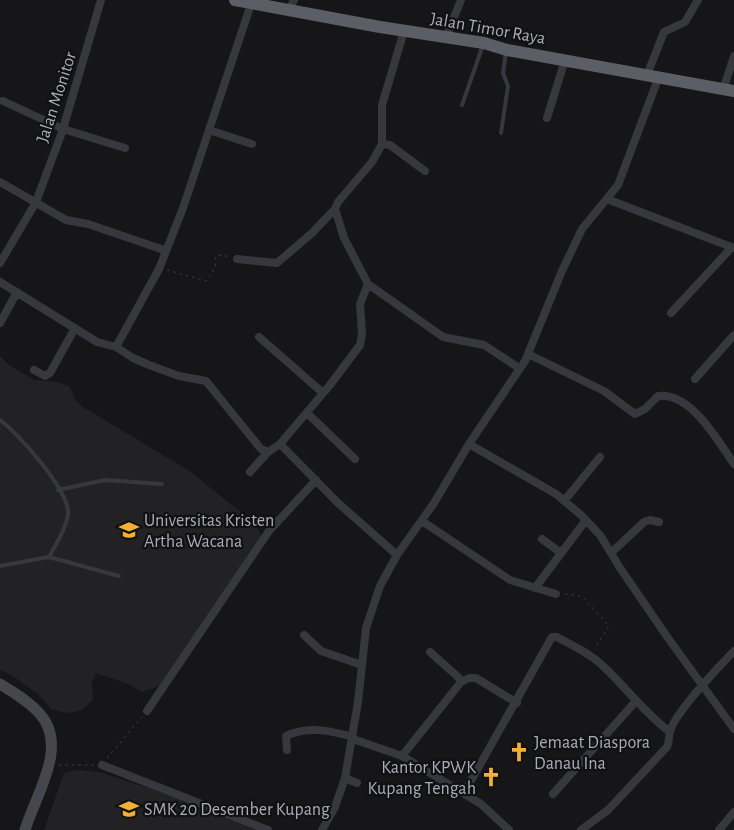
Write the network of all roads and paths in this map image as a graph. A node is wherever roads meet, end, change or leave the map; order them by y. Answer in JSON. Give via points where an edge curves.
{"nodes":[{"id":1,"x":101,"y":0,"type":"edge"},
{"id":2,"x":235,"y":0,"type":"edge"},
{"id":3,"x":461,"y":0,"type":"edge"},
{"id":4,"x":698,"y":0,"type":"edge"},
{"id":5,"x":251,"y":4,"type":"junction"},
{"id":6,"x":291,"y":5,"type":"edge"},
{"id":7,"x":404,"y":31,"type":"junction"},
{"id":8,"x":446,"y":37,"type":"junction"},
{"id":9,"x":484,"y":43,"type":"junction"},
{"id":10,"x":507,"y":50,"type":"junction"},
{"id":11,"x":734,"y":56,"type":"edge"},
{"id":12,"x":565,"y":60,"type":"junction"},
{"id":13,"x":653,"y":77,"type":"junction"},
{"id":14,"x":729,"y":90,"type":"edge"},
{"id":15,"x":3,"y":101,"type":"dead end"},
{"id":16,"x":462,"y":105,"type":"dead end"},
{"id":17,"x":547,"y":118,"type":"dead end"},
{"id":18,"x":63,"y":129,"type":"junction"},
{"id":19,"x":209,"y":130,"type":"junction"},
{"id":20,"x":501,"y":132,"type":"dead end"},
{"id":21,"x":252,"y":144,"type":"dead end"},
{"id":22,"x":382,"y":144,"type":"junction"},
{"id":23,"x":124,"y":148,"type":"dead end"},
{"id":24,"x":425,"y":171,"type":"dead end"},
{"id":25,"x":0,"y":182,"type":"edge"},
{"id":26,"x":607,"y":199,"type":"junction"},
{"id":27,"x":36,"y":202,"type":"junction"},
{"id":28,"x":335,"y":209,"type":"junction"},
{"id":29,"x":733,"y":247,"type":"edge"},
{"id":30,"x":164,"y":250,"type":"junction"},
{"id":31,"x":3,"y":254,"type":"edge"},
{"id":32,"x":237,"y":259,"type":"joint"},
{"id":33,"x":0,"y":263,"type":"edge"},
{"id":34,"x":159,"y":269,"type":"junction"},
{"id":35,"x":0,"y":282,"type":"edge"},
{"id":36,"x":368,"y":284,"type":"junction"},
{"id":37,"x":17,"y":292,"type":"junction"},
{"id":38,"x":671,"y":313,"type":"dead end"},
{"id":39,"x":0,"y":324,"type":"edge"},
{"id":40,"x":75,"y":328,"type":"junction"},
{"id":41,"x":734,"y":334,"type":"edge"},
{"id":42,"x":259,"y":337,"type":"dead end"},
{"id":43,"x":116,"y":347,"type":"junction"},
{"id":44,"x":528,"y":354,"type":"junction"},
{"id":45,"x":519,"y":368,"type":"junction"},
{"id":46,"x":34,"y":370,"type":"dead end"},
{"id":47,"x":694,"y":379,"type":"dead end"},
{"id":48,"x":323,"y":394,"type":"junction"},
{"id":49,"x":307,"y":413,"type":"junction"},
{"id":50,"x":0,"y":420,"type":"edge"},
{"id":51,"x":280,"y":444,"type":"junction"},
{"id":52,"x":469,"y":444,"type":"junction"},
{"id":53,"x":268,"y":452,"type":"junction"},
{"id":54,"x":600,"y":457,"type":"dead end"},
{"id":55,"x":355,"y":459,"type":"dead end"},
{"id":56,"x":734,"y":464,"type":"edge"},
{"id":57,"x":250,"y":472,"type":"dead end"},
{"id":58,"x":316,"y":480,"type":"junction"},
{"id":59,"x":162,"y":484,"type":"dead end"},
{"id":60,"x":58,"y":490,"type":"junction"},
{"id":61,"x":564,"y":501,"type":"junction"},
{"id":62,"x":586,"y":520,"type":"junction"},
{"id":63,"x":422,"y":521,"type":"junction"},
{"id":64,"x":659,"y":522,"type":"dead end"},
{"id":65,"x":542,"y":539,"type":"dead end"},
{"id":66,"x":561,"y":553,"type":"junction"},
{"id":67,"x":611,"y":553,"type":"junction"},
{"id":68,"x":397,"y":555,"type":"junction"},
{"id":69,"x":49,"y":557,"type":"junction"},
{"id":70,"x":0,"y":566,"type":"edge"},
{"id":71,"x":119,"y":576,"type":"dead end"},
{"id":72,"x":535,"y":588,"type":"junction"},
{"id":73,"x":556,"y":594,"type":"joint"},
{"id":74,"x":304,"y":635,"type":"dead end"},
{"id":75,"x":734,"y":650,"type":"edge"},
{"id":76,"x":430,"y":652,"type":"dead end"},
{"id":77,"x":590,"y":655,"type":"junction"},
{"id":78,"x":362,"y":665,"type":"junction"},
{"id":79,"x":461,"y":682,"type":"junction"},
{"id":80,"x":0,"y":684,"type":"edge"},
{"id":81,"x":703,"y":685,"type":"junction"},
{"id":82,"x":636,"y":701,"type":"junction"},
{"id":83,"x":517,"y":703,"type":"junction"},
{"id":84,"x":147,"y":711,"type":"joint"},
{"id":85,"x":734,"y":729,"type":"edge"},
{"id":86,"x":670,"y":732,"type":"junction"},
{"id":87,"x":353,"y":738,"type":"junction"},
{"id":88,"x":286,"y":750,"type":"dead end"},
{"id":89,"x":402,"y":756,"type":"junction"},
{"id":90,"x":48,"y":764,"type":"junction"},
{"id":91,"x":102,"y":765,"type":"junction"},
{"id":92,"x":345,"y":778,"type":"junction"},
{"id":93,"x":357,"y":783,"type":"dead end"},
{"id":94,"x":464,"y":793,"type":"junction"},
{"id":95,"x":553,"y":794,"type":"dead end"},
{"id":96,"x":734,"y":812,"type":"edge"},
{"id":97,"x":25,"y":830,"type":"edge"},
{"id":98,"x":268,"y":830,"type":"edge"},
{"id":99,"x":322,"y":830,"type":"edge"},
{"id":100,"x":509,"y":830,"type":"edge"},
{"id":101,"x":581,"y":830,"type":"edge"},
{"id":102,"x":719,"y":830,"type":"edge"}],
"edges":[{"from":1,"to":18,"type":"street","name":"Jalan Monitor"},
{"from":2,"to":5,"type":"highway","name":"Jalan Timor Raya"},
{"from":3,"to":8,"type":"street"},
{"from":4,"to":13,"type":"street","via":[[685,22],[664,32]]},
{"from":5,"to":6,"type":"highway","name":"Jalan Timor Raya"},
{"from":5,"to":19,"type":"street"},
{"from":6,"to":7,"type":"highway","name":"Jalan Timor Raya"},
{"from":7,"to":8,"type":"highway","name":"Jalan Timor Raya"},
{"from":7,"to":22,"type":"street","via":[[382,105]]},
{"from":8,"to":9,"type":"highway","name":"Jalan Timor Raya"},
{"from":9,"to":10,"type":"highway","name":"Jalan Timor Raya"},
{"from":9,"to":16,"type":"lane"},
{"from":10,"to":12,"type":"highway","name":"Jalan Timor Raya"},
{"from":10,"to":20,"type":"lane","via":[[503,73],[508,86]]},
{"from":11,"to":14,"type":"street"},
{"from":12,"to":13,"type":"highway","name":"Jalan Timor Raya"},
{"from":12,"to":17,"type":"street"},
{"from":13,"to":14,"type":"highway","name":"Jalan Timor Raya"},
{"from":13,"to":26,"type":"street","via":[[618,185]]},
{"from":15,"to":18,"type":"street"},
{"from":18,"to":23,"type":"street"},
{"from":18,"to":27,"type":"street","name":"Jalan Monitor"},
{"from":19,"to":21,"type":"street"},
{"from":19,"to":30,"type":"street","via":[[183,208]]},
{"from":22,"to":24,"type":"street","via":[[390,144]]},
{"from":22,"to":28,"type":"street"},
{"from":25,"to":27,"type":"street"},
{"from":26,"to":29,"type":"street"},
{"from":26,"to":44,"type":"street","via":[[582,229]]},
{"from":27,"to":30,"type":"street","via":[[66,220],[88,224]]},
{"from":27,"to":31,"type":"street","name":"Jalan Monitor"},
{"from":28,"to":32,"type":"street","via":[[277,263]]},
{"from":28,"to":36,"type":"street","via":[[344,238]]},
{"from":29,"to":38,"type":"street"},
{"from":30,"to":34,"type":"street"},
{"from":31,"to":33,"type":"street","name":"Jalan Monitor"},
{"from":32,"to":34,"type":"path","via":[[222,254],[216,256],[216,267],[207,281]]},
{"from":34,"to":43,"type":"street"},
{"from":35,"to":37,"type":"street"},
{"from":36,"to":45,"type":"street","via":[[443,337],[484,345]]},
{"from":36,"to":48,"type":"street","via":[[360,304],[360,345]]},
{"from":37,"to":39,"type":"street"},
{"from":37,"to":40,"type":"street"},
{"from":40,"to":43,"type":"street","via":[[97,342]]},
{"from":40,"to":46,"type":"street","via":[[50,373],[45,376]]},
{"from":41,"to":47,"type":"street"},
{"from":42,"to":48,"type":"street","via":[[269,340]]},
{"from":43,"to":53,"type":"street","via":[[149,365],[206,381],[261,449]]},
{"from":44,"to":45,"type":"street"},
{"from":44,"to":56,"type":"street","via":[[604,391],[635,414],[658,396],[687,405],[701,417]]},
{"from":45,"to":52,"type":"street"},
{"from":48,"to":49,"type":"street"},
{"from":49,"to":51,"type":"street"},
{"from":49,"to":55,"type":"street"},
{"from":50,"to":60,"type":"lane","via":[[38,457]]},
{"from":51,"to":53,"type":"street"},
{"from":51,"to":58,"type":"street"},
{"from":52,"to":61,"type":"street"},
{"from":52,"to":63,"type":"street"},
{"from":53,"to":57,"type":"street"},
{"from":54,"to":61,"type":"street"},
{"from":58,"to":68,"type":"street"},
{"from":58,"to":84,"type":"street","via":[[269,531]]},
{"from":59,"to":60,"type":"lane","via":[[105,480]]},
{"from":60,"to":69,"type":"lane","via":[[68,514]]},
{"from":61,"to":62,"type":"street"},
{"from":62,"to":66,"type":"street"},
{"from":62,"to":67,"type":"street"},
{"from":63,"to":68,"type":"street"},
{"from":63,"to":72,"type":"street","via":[[498,574]]},
{"from":64,"to":67,"type":"street","via":[[644,522]]},
{"from":65,"to":66,"type":"street"},
{"from":66,"to":72,"type":"street"},
{"from":67,"to":81,"type":"street"},
{"from":68,"to":78,"type":"street","via":[[375,596],[366,628]]},
{"from":69,"to":70,"type":"lane"},
{"from":69,"to":71,"type":"lane"},
{"from":72,"to":73,"type":"street"},
{"from":73,"to":77,"type":"path","via":[[582,596],[608,626]]},
{"from":74,"to":78,"type":"street","via":[[321,651]]},
{"from":75,"to":81,"type":"street"},
{"from":76,"to":79,"type":"street"},
{"from":77,"to":82,"type":"street"},
{"from":77,"to":83,"type":"street","via":[[552,637]]},
{"from":78,"to":87,"type":"street"},
{"from":79,"to":83,"type":"street","via":[[476,678]]},
{"from":79,"to":89,"type":"street"},
{"from":80,"to":90,"type":"main road","via":[[23,698],[40,714],[50,736]]},
{"from":81,"to":85,"type":"street"},
{"from":81,"to":86,"type":"street"},
{"from":82,"to":86,"type":"street"},
{"from":82,"to":95,"type":"street"},
{"from":83,"to":94,"type":"street"},
{"from":84,"to":91,"type":"path"},
{"from":86,"to":101,"type":"street","via":[[667,747],[638,779],[608,810]]},
{"from":87,"to":88,"type":"street","via":[[322,730],[306,730],[286,736]]},
{"from":87,"to":89,"type":"street"},
{"from":87,"to":92,"type":"street"},
{"from":89,"to":94,"type":"street"},
{"from":90,"to":91,"type":"path"},
{"from":90,"to":97,"type":"main road"},
{"from":91,"to":98,"type":"street"},
{"from":92,"to":93,"type":"street"},
{"from":92,"to":99,"type":"street"},
{"from":94,"to":100,"type":"street"},
{"from":96,"to":102,"type":"street"}]}
